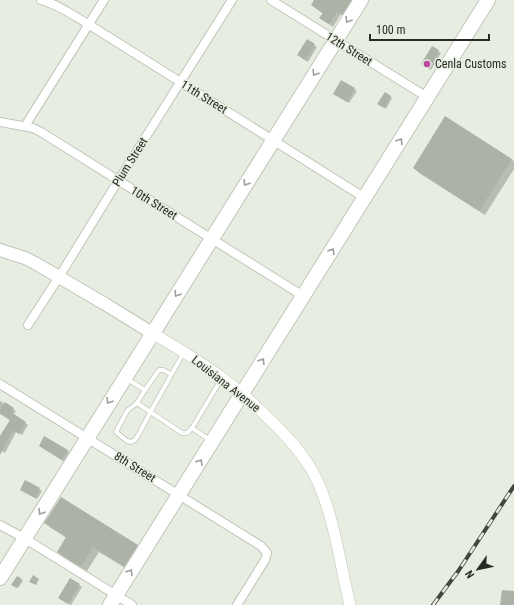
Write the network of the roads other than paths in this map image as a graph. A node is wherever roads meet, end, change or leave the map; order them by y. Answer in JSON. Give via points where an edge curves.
{"nodes":[{"id":1,"x":41,"y":0,"type":"edge"},
{"id":2,"x":104,"y":0,"type":"edge"},
{"id":3,"x":232,"y":0,"type":"edge"},
{"id":4,"x":271,"y":0,"type":"edge"},
{"id":5,"x":361,"y":0,"type":"edge"},
{"id":6,"x":488,"y":0,"type":"edge"},
{"id":7,"x":88,"y":24,"type":"junction"},
{"id":8,"x":335,"y":40,"type":"junction"},
{"id":9,"x":180,"y":82,"type":"junction"},
{"id":10,"x":427,"y":97,"type":"junction"},
{"id":11,"x":0,"y":122,"type":"edge"},
{"id":12,"x":25,"y":126,"type":"junction"},
{"id":13,"x":273,"y":140,"type":"junction"},
{"id":14,"x":118,"y":181,"type":"junction"},
{"id":15,"x":365,"y":198,"type":"junction"},
{"id":16,"x":211,"y":238,"type":"junction"},
{"id":17,"x":0,"y":250,"type":"edge"},
{"id":18,"x":59,"y":277,"type":"junction"},
{"id":19,"x":303,"y":296,"type":"junction"},
{"id":20,"x":28,"y":325,"type":"dead end"},
{"id":21,"x":152,"y":333,"type":"junction"},
{"id":22,"x":184,"y":352,"type":"junction"},
{"id":23,"x":171,"y":374,"type":"junction"},
{"id":24,"x":125,"y":377,"type":"junction"},
{"id":25,"x":222,"y":378,"type":"junction"},
{"id":26,"x":0,"y":384,"type":"edge"},
{"id":27,"x":146,"y":390,"type":"junction"},
{"id":28,"x":242,"y":394,"type":"junction"},
{"id":29,"x":137,"y":403,"type":"junction"},
{"id":30,"x":150,"y":411,"type":"junction"},
{"id":31,"x":192,"y":428,"type":"junction"},
{"id":32,"x":87,"y":438,"type":"junction"},
{"id":33,"x":212,"y":441,"type":"junction"},
{"id":34,"x":179,"y":495,"type":"junction"},
{"id":35,"x":0,"y":524,"type":"edge"},
{"id":36,"x":24,"y":538,"type":"junction"},
{"id":37,"x":0,"y":578,"type":"edge"},
{"id":38,"x":113,"y":600,"type":"edge"},
{"id":39,"x":132,"y":605,"type":"edge"},
{"id":40,"x":237,"y":605,"type":"edge"},
{"id":41,"x":350,"y":605,"type":"edge"}],
"edges":[{"from":1,"to":7,"type":"street","name":"11th Street","via":[[60,7]]},
{"from":2,"to":7,"type":"street"},
{"from":3,"to":9,"type":"street","name":"Plum Street"},
{"from":4,"to":8,"type":"street","name":"12th Street"},
{"from":5,"to":8,"type":"highway","one_way":true},
{"from":6,"to":10,"type":"highway"},
{"from":7,"to":9,"type":"street","name":"11th Street"},
{"from":7,"to":12,"type":"street"},
{"from":8,"to":10,"type":"street","name":"12th Street"},
{"from":8,"to":13,"type":"highway","one_way":true},
{"from":9,"to":13,"type":"street","name":"11th Street"},
{"from":9,"to":14,"type":"street","name":"Plum Street"},
{"from":15,"to":10,"type":"highway","one_way":true},
{"from":11,"to":12,"type":"street","name":"10th Street"},
{"from":12,"to":14,"type":"street","name":"10th Street","via":[[41,132]]},
{"from":13,"to":15,"type":"street","name":"11th Street"},
{"from":13,"to":16,"type":"highway","one_way":true},
{"from":14,"to":16,"type":"street","name":"10th Street"},
{"from":14,"to":18,"type":"street","name":"Plum Street"},
{"from":19,"to":15,"type":"highway","one_way":true},
{"from":16,"to":19,"type":"street","name":"10th Street"},
{"from":16,"to":21,"type":"highway","one_way":true},
{"from":17,"to":18,"type":"main road","name":"Louisiana Avenue","via":[[25,258]]},
{"from":18,"to":20,"type":"street","name":"Plum Street"},
{"from":18,"to":21,"type":"main road","name":"Louisiana Avenue"},
{"from":28,"to":19,"type":"highway","one_way":true},
{"from":21,"to":22,"type":"main road","name":"Louisiana Avenue"},
{"from":21,"to":24,"type":"highway"},
{"from":22,"to":23,"type":"lane"},
{"from":22,"to":25,"type":"main road","name":"Louisiana Avenue"},
{"from":23,"to":27,"type":"lane","via":[[159,370]]},
{"from":23,"to":30,"type":"lane"},
{"from":24,"to":27,"type":"lane"},
{"from":24,"to":32,"type":"highway","one_way":true},
{"from":25,"to":28,"type":"main road","name":"Louisiana Avenue"},
{"from":25,"to":31,"type":"lane"},
{"from":26,"to":32,"type":"street","name":"8th Street"},
{"from":27,"to":29,"type":"lane"},
{"from":28,"to":33,"type":"highway"},
{"from":28,"to":41,"type":"main road","name":"Louisiana Avenue","via":[[293,444],[314,476],[328,511]]},
{"from":29,"to":30,"type":"lane"},
{"from":29,"to":30,"type":"lane","via":[[127,411],[116,432],[127,441],[135,440]]},
{"from":30,"to":31,"type":"lane","via":[[182,433]]},
{"from":31,"to":33,"type":"lane"},
{"from":32,"to":34,"type":"street","name":"8th Street"},
{"from":32,"to":36,"type":"highway","one_way":true},
{"from":34,"to":33,"type":"highway","one_way":true},
{"from":38,"to":34,"type":"highway","one_way":true},
{"from":34,"to":40,"type":"street","name":"8th Street","via":[[261,546],[267,553]]},
{"from":35,"to":36,"type":"street"},
{"from":36,"to":37,"type":"highway"},
{"from":36,"to":38,"type":"street"},
{"from":38,"to":39,"type":"street"}]}
